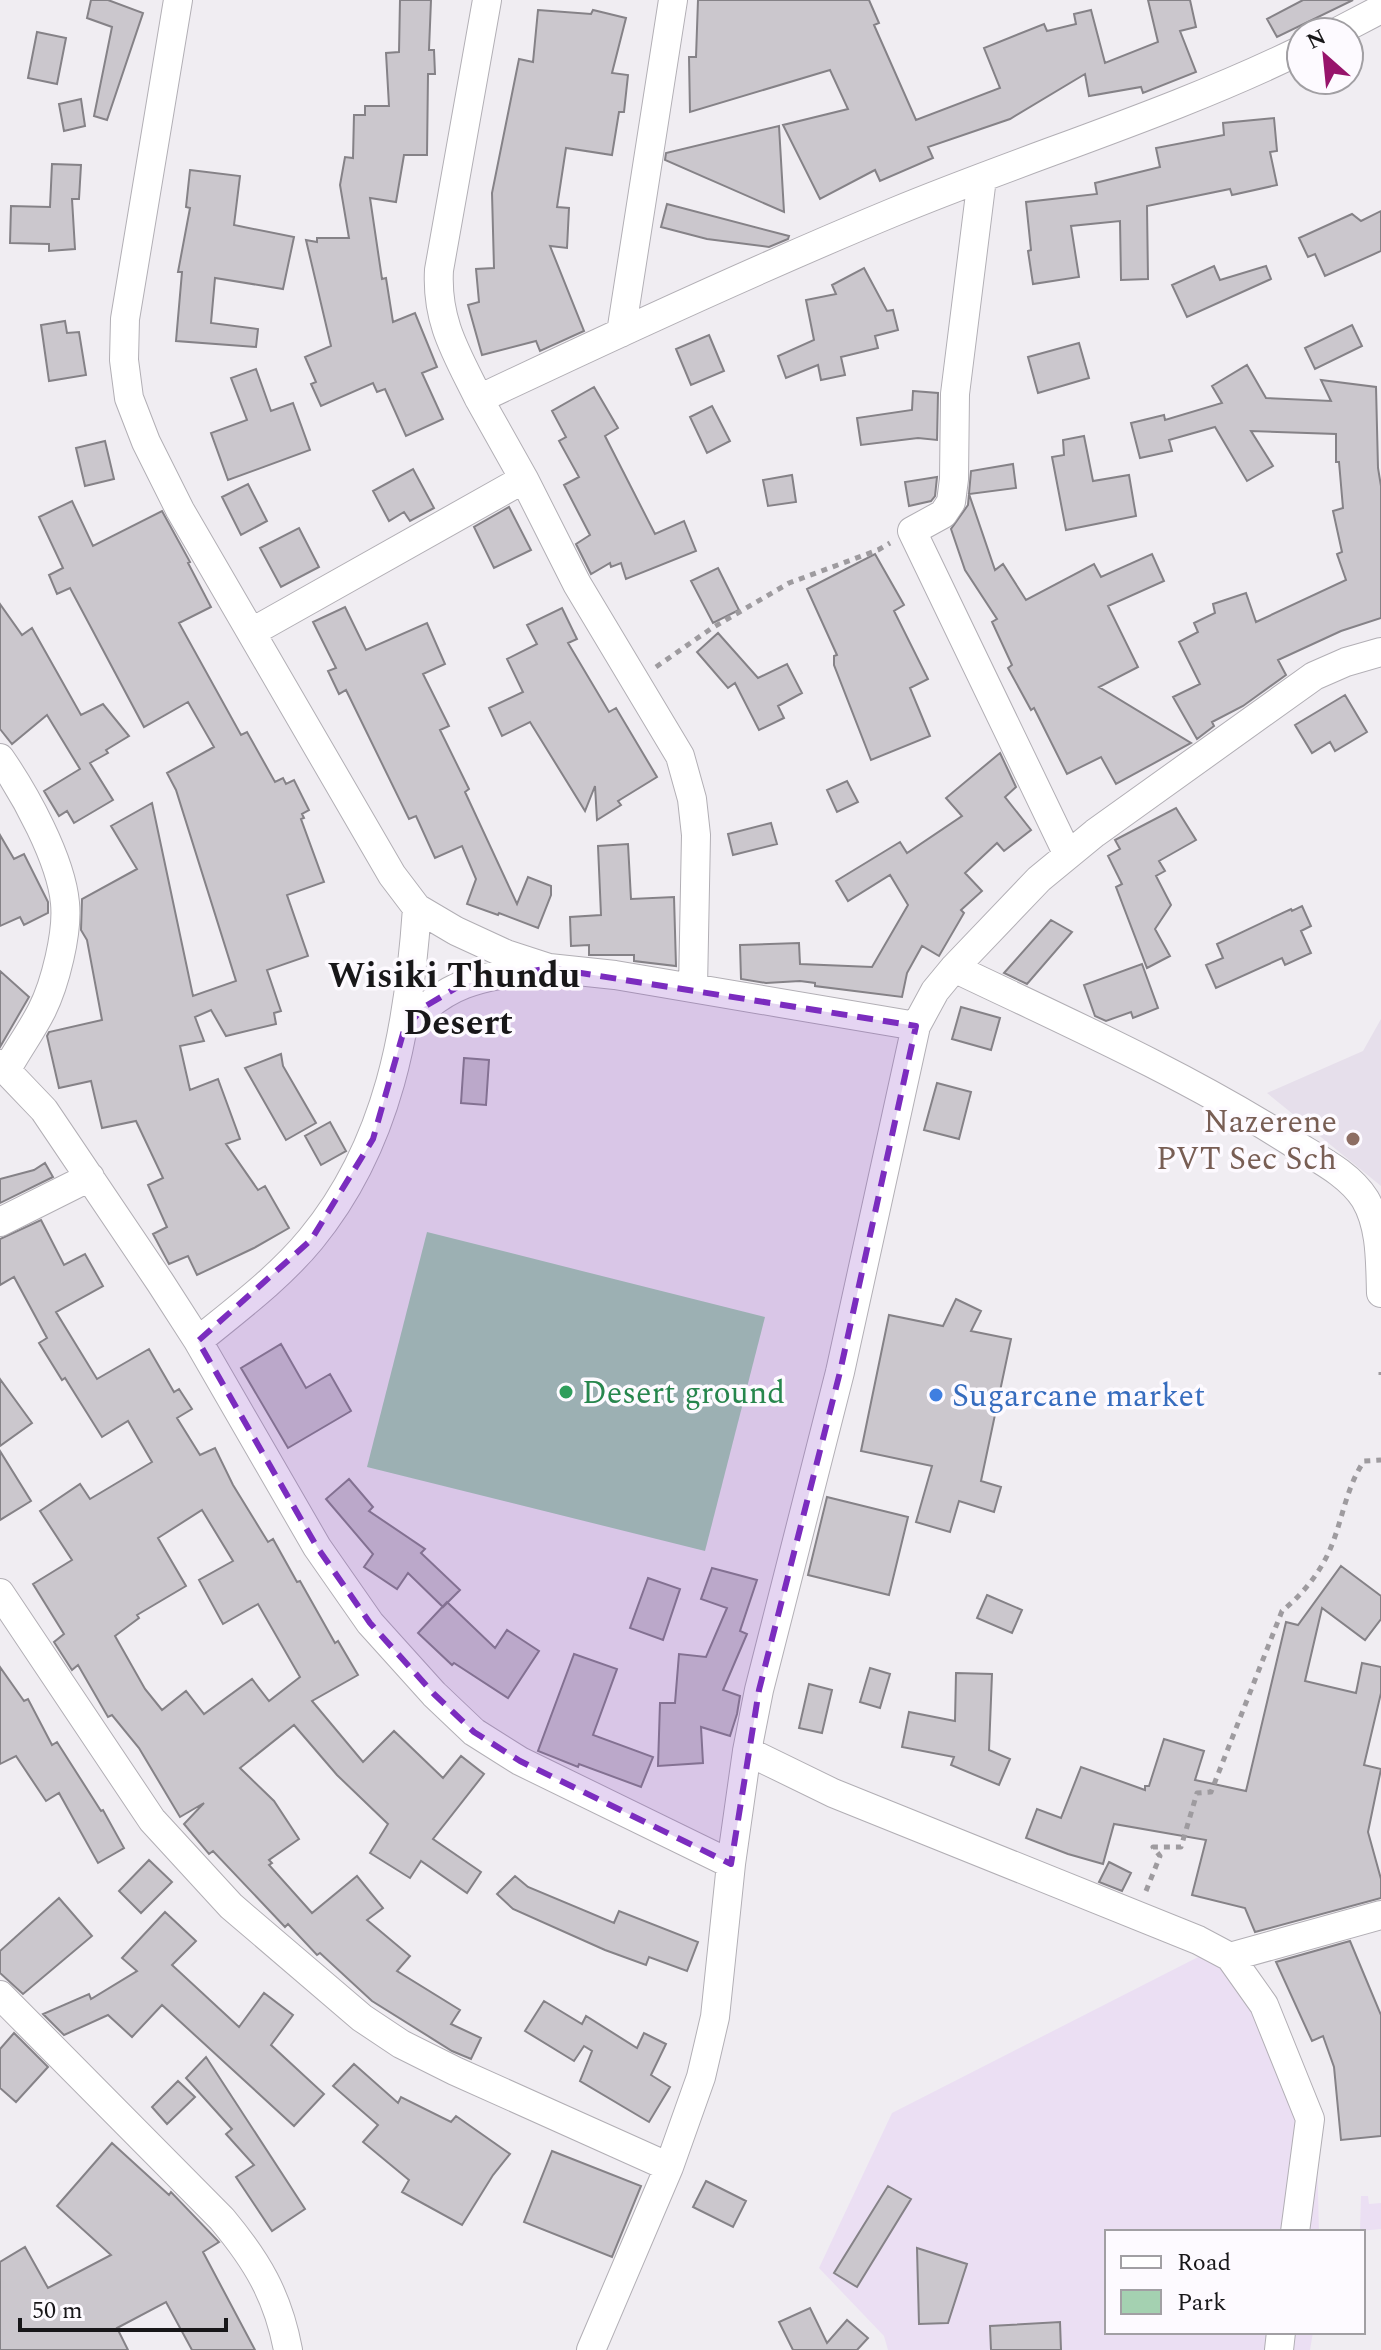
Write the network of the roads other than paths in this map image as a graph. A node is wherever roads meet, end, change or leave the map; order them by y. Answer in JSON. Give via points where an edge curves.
{"nodes":[{"id":1,"x":178,"y":0,"type":"edge"},
{"id":2,"x":487,"y":0,"type":"edge"},
{"id":3,"x":673,"y":0,"type":"edge"},
{"id":4,"x":1285,"y":57,"type":"edge"},
{"id":5,"x":982,"y":178,"type":"junction"},
{"id":6,"x":621,"y":333,"type":"junction"},
{"id":7,"x":479,"y":399,"type":"junction"},
{"id":8,"x":524,"y":479,"type":"junction"},
{"id":9,"x":252,"y":632,"type":"junction"},
{"id":10,"x":1381,"y":652,"type":"edge"},
{"id":11,"x":0,"y":758,"type":"edge"},
{"id":12,"x":1068,"y":855,"type":"junction"},
{"id":13,"x":417,"y":908,"type":"junction"},
{"id":14,"x":549,"y":968,"type":"junction"},
{"id":15,"x":954,"y":968,"type":"junction"},
{"id":16,"x":693,"y":988,"type":"junction"},
{"id":17,"x":916,"y":1026,"type":"junction"},
{"id":18,"x":404,"y":1030,"type":"junction"},
{"id":19,"x":4,"y":1066,"type":"edge"},
{"id":20,"x":90,"y":1177,"type":"junction"},
{"id":21,"x":0,"y":1222,"type":"edge"},
{"id":22,"x":1381,"y":1293,"type":"edge"},
{"id":23,"x":198,"y":1341,"type":"junction"},
{"id":24,"x":0,"y":1593,"type":"edge"},
{"id":25,"x":747,"y":1751,"type":"junction"},
{"id":26,"x":731,"y":1864,"type":"junction"},
{"id":27,"x":1381,"y":1915,"type":"edge"},
{"id":28,"x":1230,"y":1957,"type":"junction"},
{"id":29,"x":0,"y":1995,"type":"edge"},
{"id":30,"x":669,"y":2167,"type":"junction"},
{"id":31,"x":1295,"y":2230,"type":"edge"},
{"id":32,"x":288,"y":2350,"type":"edge"},
{"id":33,"x":591,"y":2350,"type":"edge"}],
"edges":[{"from":1,"to":9,"type":"street","via":[[125,319],[124,360],[129,398],[146,442]]},
{"from":2,"to":7,"type":"street","via":[[438,292],[445,331]]},
{"from":3,"to":6,"type":"street"},
{"from":4,"to":5,"type":"street","via":[[1154,115]]},
{"from":5,"to":6,"type":"street"},
{"from":5,"to":12,"type":"street","via":[[955,394],[951,502],[943,514],[912,531]]},
{"from":6,"to":7,"type":"street"},
{"from":7,"to":8,"type":"street"},
{"from":8,"to":9,"type":"street"},
{"from":8,"to":16,"type":"street","via":[[561,555],[680,756],[696,835]]},
{"from":9,"to":13,"type":"street","via":[[392,875]]},
{"from":10,"to":12,"type":"street","via":[[1314,676]]},
{"from":11,"to":19,"type":"street","via":[[43,833],[65,904],[65,929],[43,1009]]},
{"from":12,"to":15,"type":"street"},
{"from":13,"to":14,"type":"street","via":[[506,954]]},
{"from":13,"to":18,"type":"street"},
{"from":14,"to":16,"type":"street"},
{"from":14,"to":18,"type":"street","via":[[461,985],[424,1007]]},
{"from":15,"to":17,"type":"street"},
{"from":15,"to":22,"type":"street","via":[[1182,1077],[1334,1170],[1364,1198],[1374,1217]]},
{"from":16,"to":17,"type":"street"},
{"from":17,"to":25,"type":"street","via":[[840,1372]]},
{"from":18,"to":23,"type":"street","via":[[373,1139],[345,1191],[311,1240],[260,1291]]},
{"from":19,"to":20,"type":"street","via":[[44,1110]]},
{"from":20,"to":21,"type":"street"},
{"from":20,"to":23,"type":"street"},
{"from":23,"to":26,"type":"street","via":[[317,1547],[370,1623],[434,1694],[474,1732],[520,1761]]},
{"from":24,"to":30,"type":"street","via":[[152,1820],[231,1906],[362,2018],[401,2044]]},
{"from":25,"to":26,"type":"street"},
{"from":25,"to":28,"type":"street","via":[[833,1793]]},
{"from":26,"to":30,"type":"street","via":[[715,2017],[701,2077]]},
{"from":27,"to":28,"type":"street"},
{"from":28,"to":31,"type":"street","via":[[1264,2005],[1310,2119]]},
{"from":29,"to":32,"type":"street","via":[[247,2249],[266,2279]]},
{"from":30,"to":33,"type":"street"}]}
